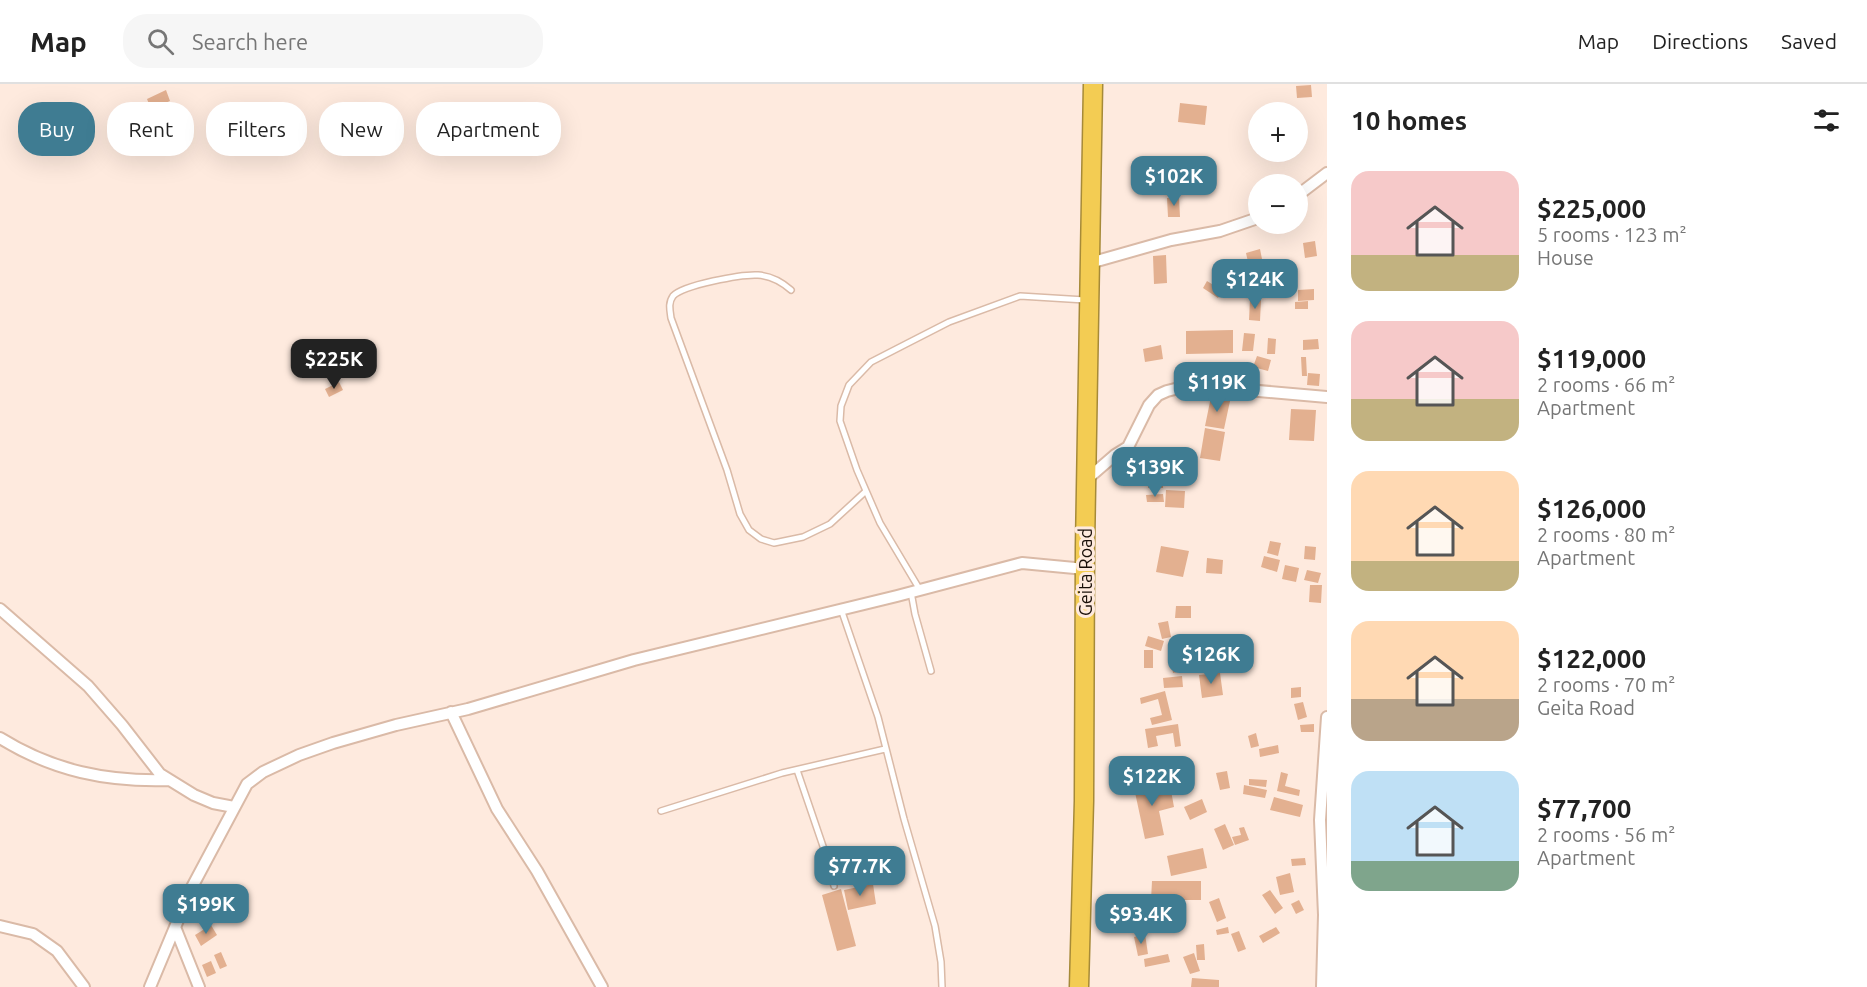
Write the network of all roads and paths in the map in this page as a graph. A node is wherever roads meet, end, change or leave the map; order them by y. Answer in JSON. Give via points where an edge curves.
{"nodes":[{"id":1,"x":1093,"y":84,"type":"edge"},
{"id":2,"x":1327,"y":173,"type":"edge"},
{"id":3,"x":1308,"y":187,"type":"edge"},
{"id":4,"x":1248,"y":221,"type":"edge"},
{"id":5,"x":1090,"y":263,"type":"junction"},
{"id":6,"x":791,"y":290,"type":"dead end"},
{"id":7,"x":1090,"y":301,"type":"junction"},
{"id":8,"x":1327,"y":397,"type":"edge"},
{"id":9,"x":1086,"y":480,"type":"junction"},
{"id":10,"x":866,"y":491,"type":"junction"},
{"id":11,"x":1085,"y":569,"type":"junction"},
{"id":12,"x":915,"y":591,"type":"junction"},
{"id":13,"x":0,"y":609,"type":"edge"},
{"id":14,"x":841,"y":609,"type":"junction"},
{"id":15,"x":932,"y":671,"type":"dead end"},
{"id":16,"x":451,"y":712,"type":"junction"},
{"id":17,"x":1327,"y":719,"type":"edge"},
{"id":18,"x":0,"y":738,"type":"edge"},
{"id":19,"x":885,"y":749,"type":"junction"},
{"id":20,"x":797,"y":770,"type":"junction"},
{"id":21,"x":169,"y":780,"type":"junction"},
{"id":22,"x":234,"y":807,"type":"junction"},
{"id":23,"x":661,"y":812,"type":"dead end"},
{"id":24,"x":834,"y":886,"type":"dead end"},
{"id":25,"x":1325,"y":901,"type":"edge"},
{"id":26,"x":0,"y":926,"type":"edge"},
{"id":27,"x":175,"y":927,"type":"junction"},
{"id":28,"x":84,"y":987,"type":"edge"},
{"id":29,"x":150,"y":987,"type":"edge"},
{"id":30,"x":199,"y":987,"type":"edge"},
{"id":31,"x":602,"y":987,"type":"edge"},
{"id":32,"x":942,"y":987,"type":"edge"},
{"id":33,"x":1079,"y":987,"type":"edge"},
{"id":34,"x":1322,"y":987,"type":"edge"}],
"edges":[{"from":1,"to":5,"type":"highway","name":"Geita Road"},
{"from":2,"to":3,"type":"street"},
{"from":4,"to":5,"type":"street"},
{"from":5,"to":7,"type":"highway","name":"Geita Road"},
{"from":6,"to":10,"type":"lane","via":[[779,280],[759,275],[738,277],[684,289],[674,294],[670,302],[671,318],[740,514],[749,530],[774,543],[802,537],[830,524]]},
{"from":7,"to":9,"type":"highway","name":"Geita Road"},
{"from":7,"to":10,"type":"lane","via":[[1020,296],[949,322],[870,362],[849,385],[840,421]]},
{"from":8,"to":9,"type":"street","via":[[1191,385],[1167,391],[1149,405],[1128,447]]},
{"from":9,"to":11,"type":"highway","name":"Geita Road"},
{"from":10,"to":12,"type":"lane"},
{"from":11,"to":12,"type":"street","via":[[1022,563]]},
{"from":11,"to":33,"type":"highway","name":"Geita Road"},
{"from":12,"to":14,"type":"street"},
{"from":12,"to":15,"type":"lane","via":[[915,614]]},
{"from":13,"to":21,"type":"street","via":[[88,686]]},
{"from":14,"to":16,"type":"street","via":[[634,660]]},
{"from":14,"to":19,"type":"lane","via":[[875,706]]},
{"from":16,"to":22,"type":"street","via":[[333,743],[299,756],[247,784]]},
{"from":16,"to":31,"type":"street","via":[[497,809]]},
{"from":17,"to":25,"type":"street","via":[[1320,820]]},
{"from":18,"to":21,"type":"street","via":[[53,764],[96,777]]},
{"from":19,"to":20,"type":"lane"},
{"from":19,"to":32,"type":"lane","via":[[935,926]]},
{"from":20,"to":23,"type":"lane"},
{"from":20,"to":24,"type":"lane"},
{"from":21,"to":22,"type":"street","via":[[213,803]]},
{"from":22,"to":27,"type":"street"},
{"from":25,"to":34,"type":"street"},
{"from":26,"to":28,"type":"street","via":[[33,934],[57,951]]},
{"from":27,"to":29,"type":"street"},
{"from":27,"to":30,"type":"street"}]}
